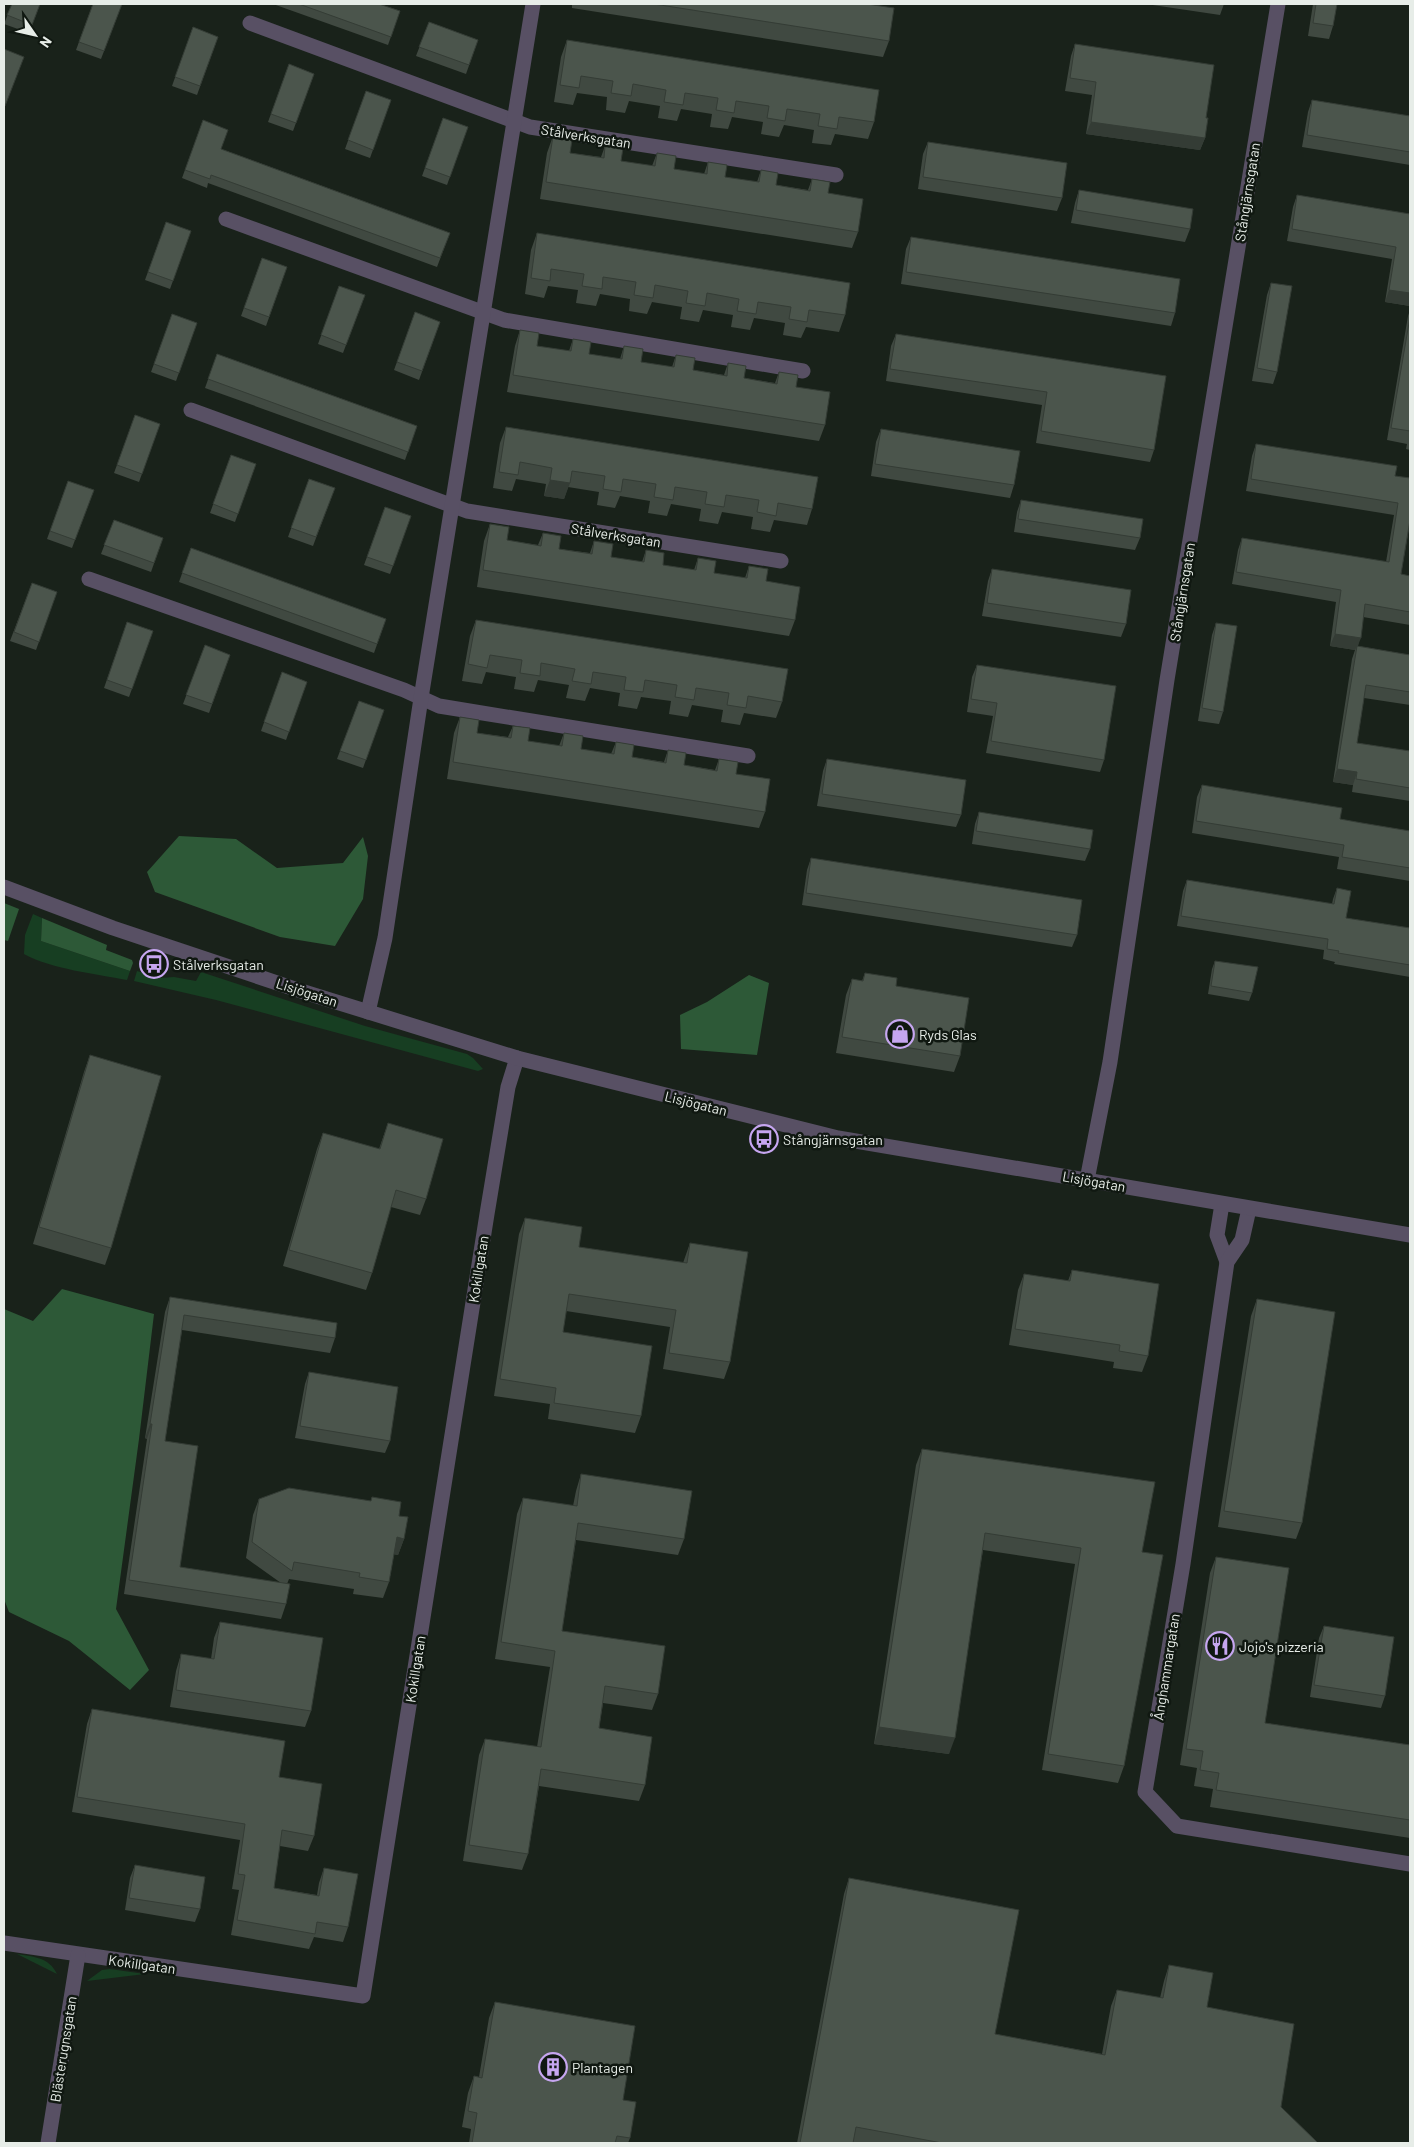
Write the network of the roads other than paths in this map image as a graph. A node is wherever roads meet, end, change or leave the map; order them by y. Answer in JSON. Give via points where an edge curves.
{"nodes":[{"id":1,"x":533,"y":4,"type":"edge"},
{"id":2,"x":1278,"y":4,"type":"edge"},
{"id":3,"x":250,"y":23,"type":"dead end"},
{"id":4,"x":514,"y":121,"type":"junction"},
{"id":5,"x":836,"y":175,"type":"dead end"},
{"id":6,"x":226,"y":219,"type":"dead end"},
{"id":7,"x":484,"y":312,"type":"junction"},
{"id":8,"x":803,"y":371,"type":"dead end"},
{"id":9,"x":191,"y":410,"type":"dead end"},
{"id":10,"x":452,"y":505,"type":"junction"},
{"id":11,"x":781,"y":561,"type":"dead end"},
{"id":12,"x":89,"y":578,"type":"dead end"},
{"id":13,"x":421,"y":698,"type":"junction"},
{"id":14,"x":748,"y":756,"type":"dead end"},
{"id":15,"x":4,"y":887,"type":"edge"},
{"id":16,"x":368,"y":1012,"type":"junction"},
{"id":17,"x":516,"y":1058,"type":"junction"},
{"id":18,"x":1088,"y":1180,"type":"junction"},
{"id":19,"x":1222,"y":1204,"type":"junction"},
{"id":20,"x":1249,"y":1209,"type":"junction"},
{"id":21,"x":1410,"y":1235,"type":"edge"},
{"id":22,"x":1227,"y":1262,"type":"junction"},
{"id":23,"x":1410,"y":1864,"type":"edge"},
{"id":24,"x":4,"y":1942,"type":"edge"},
{"id":25,"x":78,"y":1954,"type":"junction"},
{"id":26,"x":48,"y":2143,"type":"edge"}],
"edges":[{"from":1,"to":4,"type":"street"},
{"from":2,"to":18,"type":"street","name":"Stångjärnsgatan","via":[[1169,671],[1110,1062]]},
{"from":3,"to":4,"type":"street","name":"Stålverksgatan"},
{"from":4,"to":5,"type":"street","name":"Stålverksgatan","via":[[530,127]]},
{"from":4,"to":7,"type":"street"},
{"from":6,"to":7,"type":"street"},
{"from":7,"to":8,"type":"street","via":[[504,320]]},
{"from":7,"to":10,"type":"street"},
{"from":9,"to":10,"type":"street","name":"Stålverksgatan"},
{"from":10,"to":11,"type":"street","name":"Stålverksgatan","via":[[470,511]]},
{"from":10,"to":13,"type":"street"},
{"from":12,"to":13,"type":"street"},
{"from":13,"to":14,"type":"street","via":[[439,706]]},
{"from":13,"to":16,"type":"street","via":[[385,938]]},
{"from":15,"to":16,"type":"street","name":"Lisjögatan","via":[[113,928]]},
{"from":16,"to":17,"type":"street","name":"Lisjögatan"},
{"from":17,"to":18,"type":"street","name":"Lisjögatan","via":[[838,1138]]},
{"from":17,"to":25,"type":"street","name":"Kokillgatan","via":[[490,1195],[363,1996]]},
{"from":18,"to":19,"type":"street","name":"Lisjögatan"},
{"from":19,"to":20,"type":"street","name":"Lisjögatan"},
{"from":19,"to":22,"type":"street","name":"Ånghammargatan","via":[[1217,1235]]},
{"from":20,"to":21,"type":"street","name":"Lisjögatan"},
{"from":20,"to":22,"type":"street","name":"Ånghammargatan","via":[[1242,1240]]},
{"from":22,"to":23,"type":"street","name":"Ånghammargatan","via":[[1183,1564],[1145,1792],[1177,1826]]},
{"from":24,"to":25,"type":"street"},
{"from":25,"to":26,"type":"street","name":"Blästerugnsgatan"}]}
